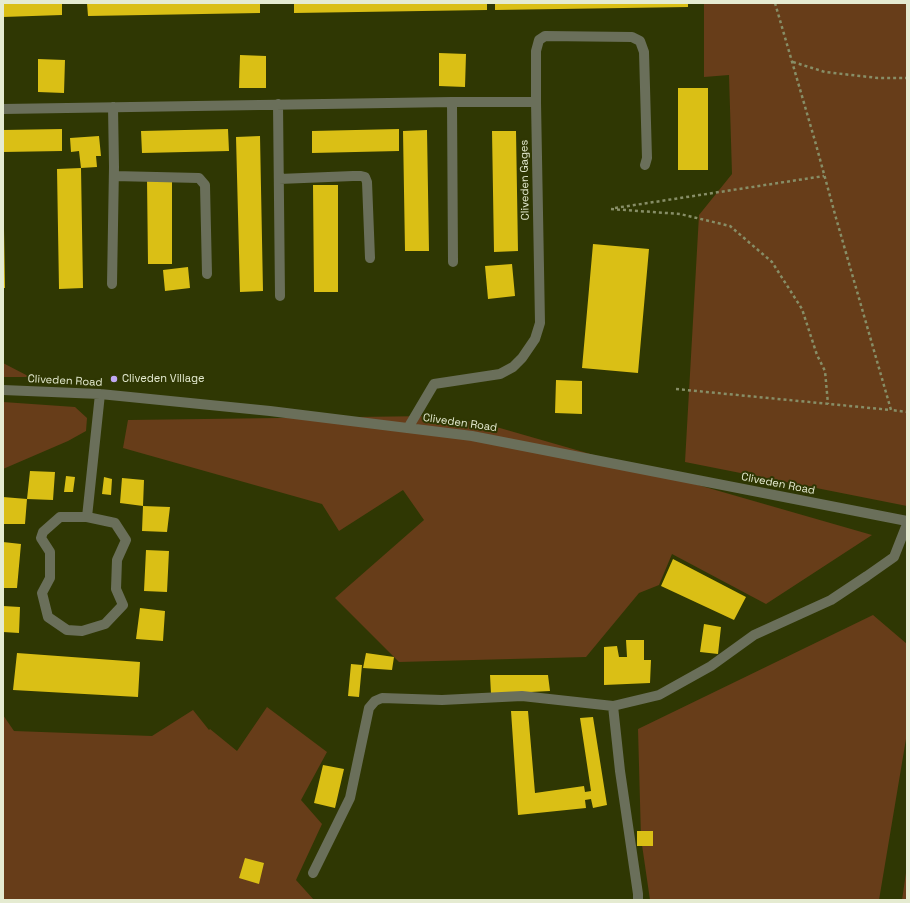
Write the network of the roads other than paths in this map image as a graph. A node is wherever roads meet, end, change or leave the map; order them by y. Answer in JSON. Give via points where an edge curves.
{"nodes":[{"id":1,"x":452,"y":102,"type":"junction"},
{"id":2,"x":536,"y":102,"type":"junction"},
{"id":3,"x":281,"y":104,"type":"junction"},
{"id":4,"x":113,"y":107,"type":"junction"},
{"id":5,"x":3,"y":109,"type":"edge"},
{"id":6,"x":645,"y":165,"type":"dead end"},
{"id":7,"x":114,"y":176,"type":"junction"},
{"id":8,"x":279,"y":179,"type":"junction"},
{"id":9,"x":370,"y":258,"type":"dead end"},
{"id":10,"x":453,"y":262,"type":"dead end"},
{"id":11,"x":207,"y":274,"type":"dead end"},
{"id":12,"x":112,"y":284,"type":"dead end"},
{"id":13,"x":280,"y":296,"type":"dead end"},
{"id":14,"x":3,"y":390,"type":"edge"},
{"id":15,"x":100,"y":394,"type":"junction"},
{"id":16,"x":408,"y":428,"type":"junction"},
{"id":17,"x":87,"y":517,"type":"junction"},
{"id":18,"x":907,"y":522,"type":"edge"},
{"id":19,"x":613,"y":706,"type":"junction"},
{"id":20,"x":313,"y":873,"type":"dead end"},
{"id":21,"x":638,"y":900,"type":"edge"}],
"edges":[{"from":1,"to":2,"type":"street"},
{"from":1,"to":3,"type":"street"},
{"from":1,"to":10,"type":"street"},
{"from":2,"to":6,"type":"street","via":[[536,51],[539,40],[545,36],[632,37],[640,41],[644,52],[647,158]]},
{"from":2,"to":16,"type":"street","name":"Cliveden Gages","via":[[540,323],[535,339],[513,367],[500,374],[434,384]]},
{"from":3,"to":4,"type":"street"},
{"from":3,"to":8,"type":"street"},
{"from":4,"to":5,"type":"street"},
{"from":4,"to":7,"type":"street"},
{"from":7,"to":11,"type":"street","via":[[199,178],[205,185]]},
{"from":7,"to":12,"type":"street"},
{"from":8,"to":9,"type":"street","via":[[353,176],[365,178]]},
{"from":8,"to":13,"type":"street"},
{"from":14,"to":15,"type":"street","name":"Cliveden Road"},
{"from":15,"to":16,"type":"street","name":"Cliveden Road"},
{"from":15,"to":17,"type":"street"},
{"from":16,"to":18,"type":"street","name":"Cliveden Road","via":[[472,436]]},
{"from":17,"to":17,"type":"street","via":[[115,523],[126,540],[117,560],[116,589],[123,605],[105,624],[82,631],[67,630],[48,616],[42,593],[50,578],[50,552],[41,538],[43,532],[60,517]]},
{"from":18,"to":19,"type":"street","via":[[894,557],[831,600],[754,635],[711,666],[659,695]]},
{"from":19,"to":20,"type":"street","via":[[522,696],[442,700],[382,698],[375,701],[369,708],[350,798]]},
{"from":19,"to":21,"type":"street"}]}
